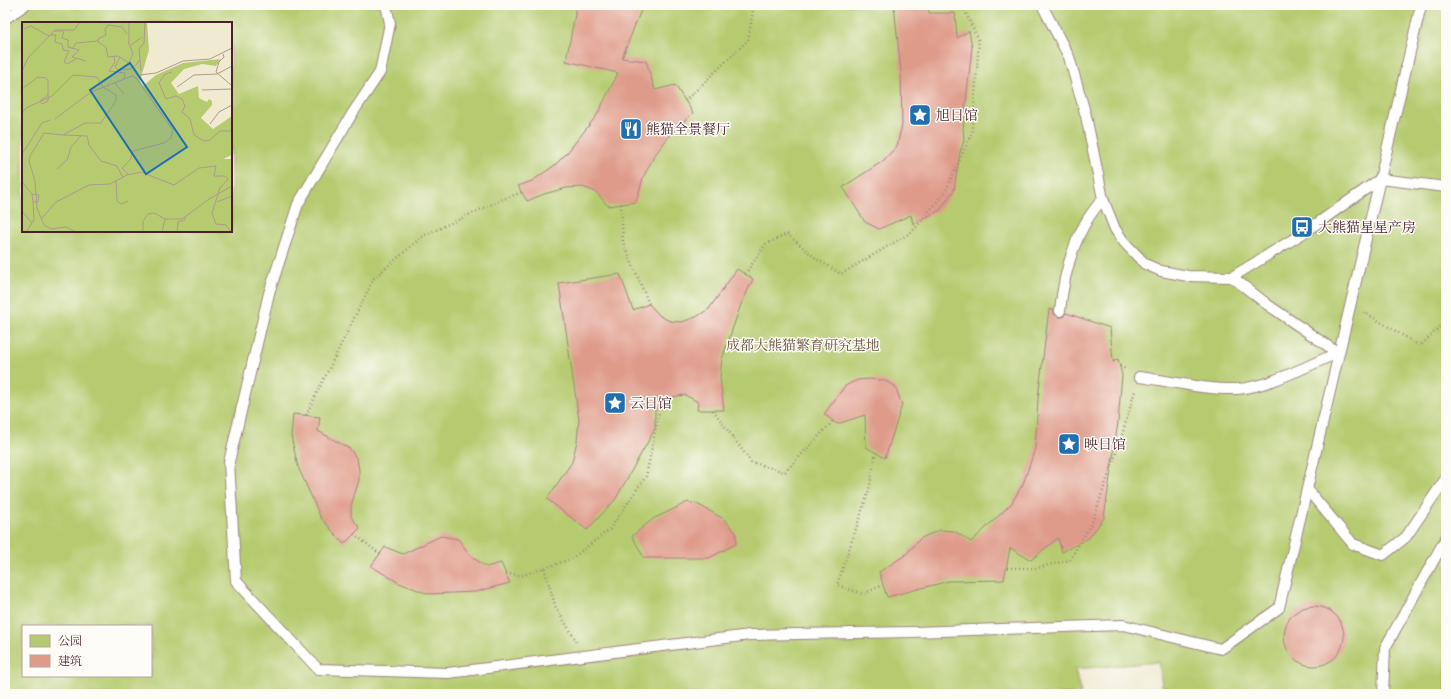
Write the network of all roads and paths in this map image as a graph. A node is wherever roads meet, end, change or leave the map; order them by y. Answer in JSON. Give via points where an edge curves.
{"nodes":[{"id":1,"x":25,"y":5,"type":"edge"},
{"id":2,"x":386,"y":5,"type":"edge"},
{"id":3,"x":754,"y":5,"type":"edge"},
{"id":4,"x":962,"y":5,"type":"edge"},
{"id":5,"x":1042,"y":5,"type":"edge"},
{"id":6,"x":1421,"y":5,"type":"edge"},
{"id":7,"x":5,"y":19,"type":"edge"},
{"id":8,"x":685,"y":101,"type":"dead end"},
{"id":9,"x":1380,"y":179,"type":"junction"},
{"id":10,"x":1446,"y":187,"type":"edge"},
{"id":11,"x":522,"y":192,"type":"dead end"},
{"id":12,"x":1103,"y":199,"type":"junction"},
{"id":13,"x":621,"y":204,"type":"dead end"},
{"id":14,"x":745,"y":274,"type":"dead end"},
{"id":15,"x":1232,"y":278,"type":"junction"},
{"id":16,"x":1350,"y":303,"type":"junction"},
{"id":17,"x":649,"y":304,"type":"dead end"},
{"id":18,"x":1060,"y":312,"type":"dead end"},
{"id":19,"x":1446,"y":321,"type":"edge"},
{"id":20,"x":1338,"y":353,"type":"junction"},
{"id":21,"x":1120,"y":366,"type":"dead end"},
{"id":22,"x":1139,"y":376,"type":"junction"},
{"id":23,"x":660,"y":408,"type":"dead end"},
{"id":24,"x":714,"y":410,"type":"dead end"},
{"id":25,"x":306,"y":416,"type":"dead end"},
{"id":26,"x":833,"y":421,"type":"dead end"},
{"id":27,"x":876,"y":452,"type":"dead end"},
{"id":28,"x":1446,"y":478,"type":"edge"},
{"id":29,"x":1307,"y":489,"type":"junction"},
{"id":30,"x":354,"y":534,"type":"dead end"},
{"id":31,"x":1446,"y":538,"type":"edge"},
{"id":32,"x":380,"y":554,"type":"dead end"},
{"id":33,"x":544,"y":568,"type":"junction"},
{"id":34,"x":1007,"y":568,"type":"dead end"},
{"id":35,"x":506,"y":574,"type":"dead end"},
{"id":36,"x":883,"y":585,"type":"dead end"},
{"id":37,"x":586,"y":656,"type":"junction"},
{"id":38,"x":1383,"y":694,"type":"edge"}],
"edges":[{"from":1,"to":7,"type":"lane"},
{"from":2,"to":37,"type":"lane","via":[[390,23],[380,72],[298,204],[269,293],[229,462],[236,581],[318,669],[448,673]]},
{"from":3,"to":8,"type":"path","via":[[748,40]]},
{"from":4,"to":14,"type":"path","via":[[979,41],[972,133],[945,192],[912,232],[841,274],[818,260],[787,234],[766,244]]},
{"from":5,"to":12,"type":"lane","via":[[1069,57],[1086,116]]},
{"from":6,"to":9,"type":"lane"},
{"from":9,"to":10,"type":"lane"},
{"from":9,"to":15,"type":"lane","via":[[1305,232]]},
{"from":9,"to":16,"type":"lane"},
{"from":11,"to":25,"type":"path","via":[[423,236],[374,278]]},
{"from":12,"to":15,"type":"lane","via":[[1115,229],[1145,264],[1161,271],[1188,276]]},
{"from":12,"to":18,"type":"lane","via":[[1095,207],[1078,237],[1062,287]]},
{"from":13,"to":17,"type":"path","via":[[623,242]]},
{"from":15,"to":20,"type":"lane"},
{"from":16,"to":19,"type":"path","via":[[1420,346]]},
{"from":16,"to":20,"type":"lane"},
{"from":20,"to":22,"type":"lane","via":[[1286,375],[1238,389],[1214,388]]},
{"from":20,"to":29,"type":"lane"},
{"from":21,"to":22,"type":"path"},
{"from":22,"to":34,"type":"path","via":[[1119,445],[1092,522],[1070,560],[1037,568]]},
{"from":23,"to":33,"type":"path","via":[[646,476],[610,529],[571,559]]},
{"from":24,"to":26,"type":"path","via":[[750,462],[785,472]]},
{"from":27,"to":36,"type":"path","via":[[870,490],[837,585],[863,594]]},
{"from":28,"to":29,"type":"lane","via":[[1406,537],[1383,555],[1353,544]]},
{"from":29,"to":37,"type":"lane","via":[[1279,608],[1221,649],[1123,625],[750,635]]},
{"from":30,"to":32,"type":"path"},
{"from":31,"to":38,"type":"lane","via":[[1385,648]]},
{"from":33,"to":35,"type":"path","via":[[524,574]]},
{"from":33,"to":37,"type":"path","via":[[556,608]]}]}
